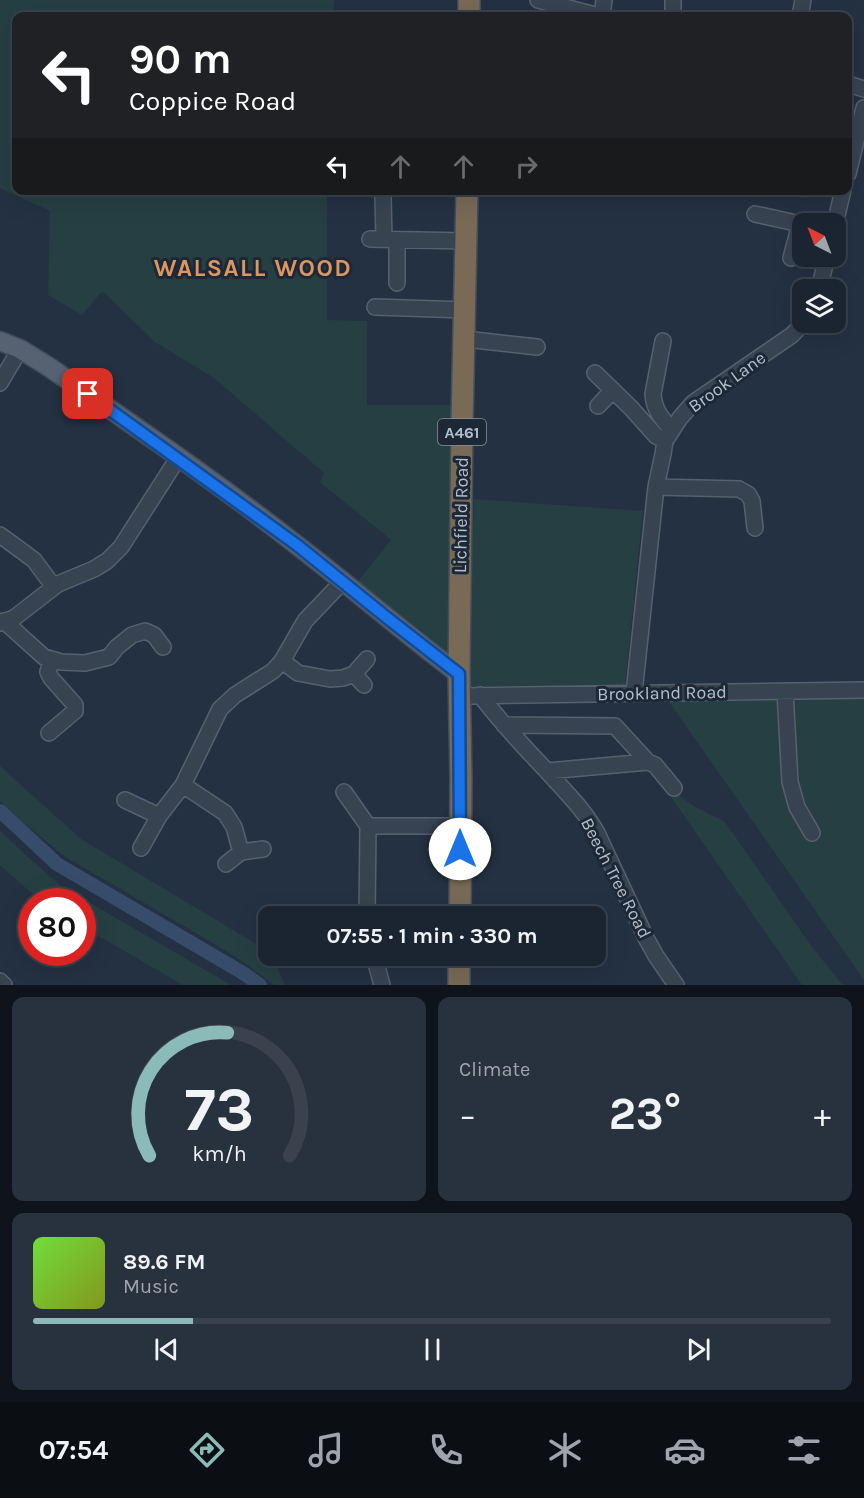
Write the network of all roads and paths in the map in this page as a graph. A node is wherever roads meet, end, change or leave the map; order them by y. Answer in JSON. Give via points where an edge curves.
{"nodes":[{"id":1,"x":538,"y":0,"type":"edge"},
{"id":2,"x":584,"y":12,"type":"edge"},
{"id":3,"x":864,"y":108,"type":"edge"},
{"id":4,"x":852,"y":158,"type":"edge"},
{"id":5,"x":467,"y":195,"type":"edge"},
{"id":6,"x":842,"y":195,"type":"edge"},
{"id":7,"x":383,"y":197,"type":"dead end"},
{"id":8,"x":838,"y":213,"type":"edge"},
{"id":9,"x":755,"y":214,"type":"dead end"},
{"id":10,"x":792,"y":222,"type":"edge"},
{"id":11,"x":384,"y":239,"type":"junction"},
{"id":12,"x":466,"y":241,"type":"junction"},
{"id":13,"x":792,"y":255,"type":"edge"},
{"id":14,"x":791,"y":258,"type":"dead end"},
{"id":15,"x":397,"y":283,"type":"dead end"},
{"id":16,"x":375,"y":307,"type":"dead end"},
{"id":17,"x":466,"y":310,"type":"junction"},
{"id":18,"x":794,"y":333,"type":"edge"},
{"id":19,"x":465,"y":339,"type":"junction"},
{"id":20,"x":0,"y":341,"type":"edge"},
{"id":21,"x":663,"y":341,"type":"dead end"},
{"id":22,"x":537,"y":346,"type":"dead end"},
{"id":23,"x":20,"y":349,"type":"junction"},
{"id":24,"x":595,"y":373,"type":"dead end"},
{"id":25,"x":0,"y":383,"type":"edge"},
{"id":26,"x":613,"y":390,"type":"junction"},
{"id":27,"x":598,"y":406,"type":"dead end"},
{"id":28,"x":669,"y":436,"type":"junction"},
{"id":29,"x":178,"y":458,"type":"junction"},
{"id":30,"x":656,"y":487,"type":"junction"},
{"id":31,"x":755,"y":528,"type":"dead end"},
{"id":32,"x":0,"y":535,"type":"edge"},
{"id":33,"x":343,"y":581,"type":"junction"},
{"id":34,"x":54,"y":587,"type":"junction"},
{"id":35,"x":2,"y":622,"type":"edge"},
{"id":36,"x":163,"y":647,"type":"dead end"},
{"id":37,"x":52,"y":659,"type":"junction"},
{"id":38,"x":367,"y":660,"type":"dead end"},
{"id":39,"x":282,"y":662,"type":"junction"},
{"id":40,"x":459,"y":674,"type":"junction"},
{"id":41,"x":864,"y":690,"type":"edge"},
{"id":42,"x":785,"y":692,"type":"junction"},
{"id":43,"x":634,"y":693,"type":"junction"},
{"id":44,"x":470,"y":696,"type":"junction"},
{"id":45,"x":504,"y":725,"type":"junction"},
{"id":46,"x":49,"y":733,"type":"dead end"},
{"id":47,"x":648,"y":762,"type":"junction"},
{"id":48,"x":547,"y":771,"type":"junction"},
{"id":49,"x":183,"y":784,"type":"junction"},
{"id":50,"x":674,"y":788,"type":"dead end"},
{"id":51,"x":344,"y":792,"type":"dead end"},
{"id":52,"x":125,"y":800,"type":"dead end"},
{"id":53,"x":159,"y":816,"type":"junction"},
{"id":54,"x":364,"y":821,"type":"junction"},
{"id":55,"x":460,"y":826,"type":"junction"},
{"id":56,"x":812,"y":832,"type":"dead end"},
{"id":57,"x":141,"y":848,"type":"dead end"},
{"id":58,"x":263,"y":849,"type":"dead end"},
{"id":59,"x":241,"y":852,"type":"junction"},
{"id":60,"x":226,"y":864,"type":"dead end"},
{"id":61,"x":367,"y":906,"type":"edge"},
{"id":62,"x":460,"y":906,"type":"edge"},
{"id":63,"x":377,"y":966,"type":"edge"},
{"id":64,"x":459,"y":966,"type":"edge"},
{"id":65,"x":0,"y":981,"type":"edge"},
{"id":66,"x":670,"y":983,"type":"edge"},
{"id":67,"x":4,"y":985,"type":"edge"},
{"id":68,"x":382,"y":985,"type":"edge"},
{"id":69,"x":459,"y":985,"type":"edge"}],
"edges":[{"from":1,"to":2,"type":"street"},
{"from":3,"to":4,"type":"street"},
{"from":5,"to":12,"type":"highway","name":"Lichfield Road","number":"A461"},
{"from":6,"to":8,"type":"street"},
{"from":7,"to":11,"type":"street"},
{"from":9,"to":10,"type":"street"},
{"from":11,"to":12,"type":"street"},
{"from":11,"to":15,"type":"street"},
{"from":12,"to":17,"type":"highway","name":"Lichfield Road","number":"A461"},
{"from":13,"to":14,"type":"street"},
{"from":16,"to":17,"type":"street"},
{"from":17,"to":19,"type":"highway","name":"Lichfield Road","number":"A461"},
{"from":18,"to":28,"type":"street","name":"Brook Lane","via":[[693,403]]},
{"from":19,"to":22,"type":"street"},
{"from":19,"to":40,"type":"highway","name":"Lichfield Road","number":"A461"},
{"from":20,"to":23,"type":"main road"},
{"from":21,"to":28,"type":"street","via":[[653,394]]},
{"from":23,"to":25,"type":"street"},
{"from":23,"to":29,"type":"main road"},
{"from":24,"to":26,"type":"street"},
{"from":26,"to":27,"type":"street"},
{"from":26,"to":28,"type":"street","via":[[656,436]]},
{"from":28,"to":30,"type":"street","name":"Brook Lane"},
{"from":29,"to":33,"type":"main road"},
{"from":29,"to":34,"type":"street","via":[[121,548],[94,569]]},
{"from":30,"to":31,"type":"street","via":[[739,489],[752,501]]},
{"from":30,"to":43,"type":"street","name":"Brook Lane"},
{"from":32,"to":34,"type":"street","via":[[34,560]]},
{"from":33,"to":39,"type":"street","via":[[305,621]]},
{"from":33,"to":40,"type":"main road"},
{"from":34,"to":35,"type":"street","via":[[14,618]]},
{"from":35,"to":37,"type":"street","via":[[44,657]]},
{"from":36,"to":37,"type":"street","via":[[153,634],[145,631],[132,635],[109,657],[86,663]]},
{"from":37,"to":46,"type":"street","via":[[48,672],[75,705],[75,711]]},
{"from":38,"to":39,"type":"street","via":[[359,679],[298,673]]},
{"from":39,"to":49,"type":"street","via":[[220,709]]},
{"from":40,"to":44,"type":"highway","name":"Lichfield Road","number":"A461"},
{"from":41,"to":42,"type":"street","name":"Brookland Road"},
{"from":42,"to":43,"type":"street","name":"Brookland Road"},
{"from":42,"to":56,"type":"street","via":[[790,783],[797,807]]},
{"from":43,"to":44,"type":"street","name":"Brookland Road"},
{"from":44,"to":45,"type":"street","name":"Beech Tree Road"},
{"from":44,"to":55,"type":"highway","number":"A461"},
{"from":45,"to":47,"type":"street","via":[[615,726]]},
{"from":45,"to":48,"type":"street","name":"Beech Tree Road"},
{"from":47,"to":48,"type":"street"},
{"from":47,"to":50,"type":"street"},
{"from":48,"to":66,"type":"street","name":"Beech Tree Road","via":[[588,817]]},
{"from":49,"to":53,"type":"street"},
{"from":49,"to":59,"type":"street","via":[[225,813],[234,827]]},
{"from":51,"to":54,"type":"street"},
{"from":52,"to":53,"type":"street"},
{"from":53,"to":57,"type":"street"},
{"from":54,"to":55,"type":"street"},
{"from":54,"to":61,"type":"street"},
{"from":55,"to":62,"type":"highway","number":"A461"},
{"from":58,"to":59,"type":"street"},
{"from":59,"to":60,"type":"street"},
{"from":63,"to":68,"type":"street"},
{"from":64,"to":69,"type":"highway"},
{"from":65,"to":67,"type":"street"}]}
